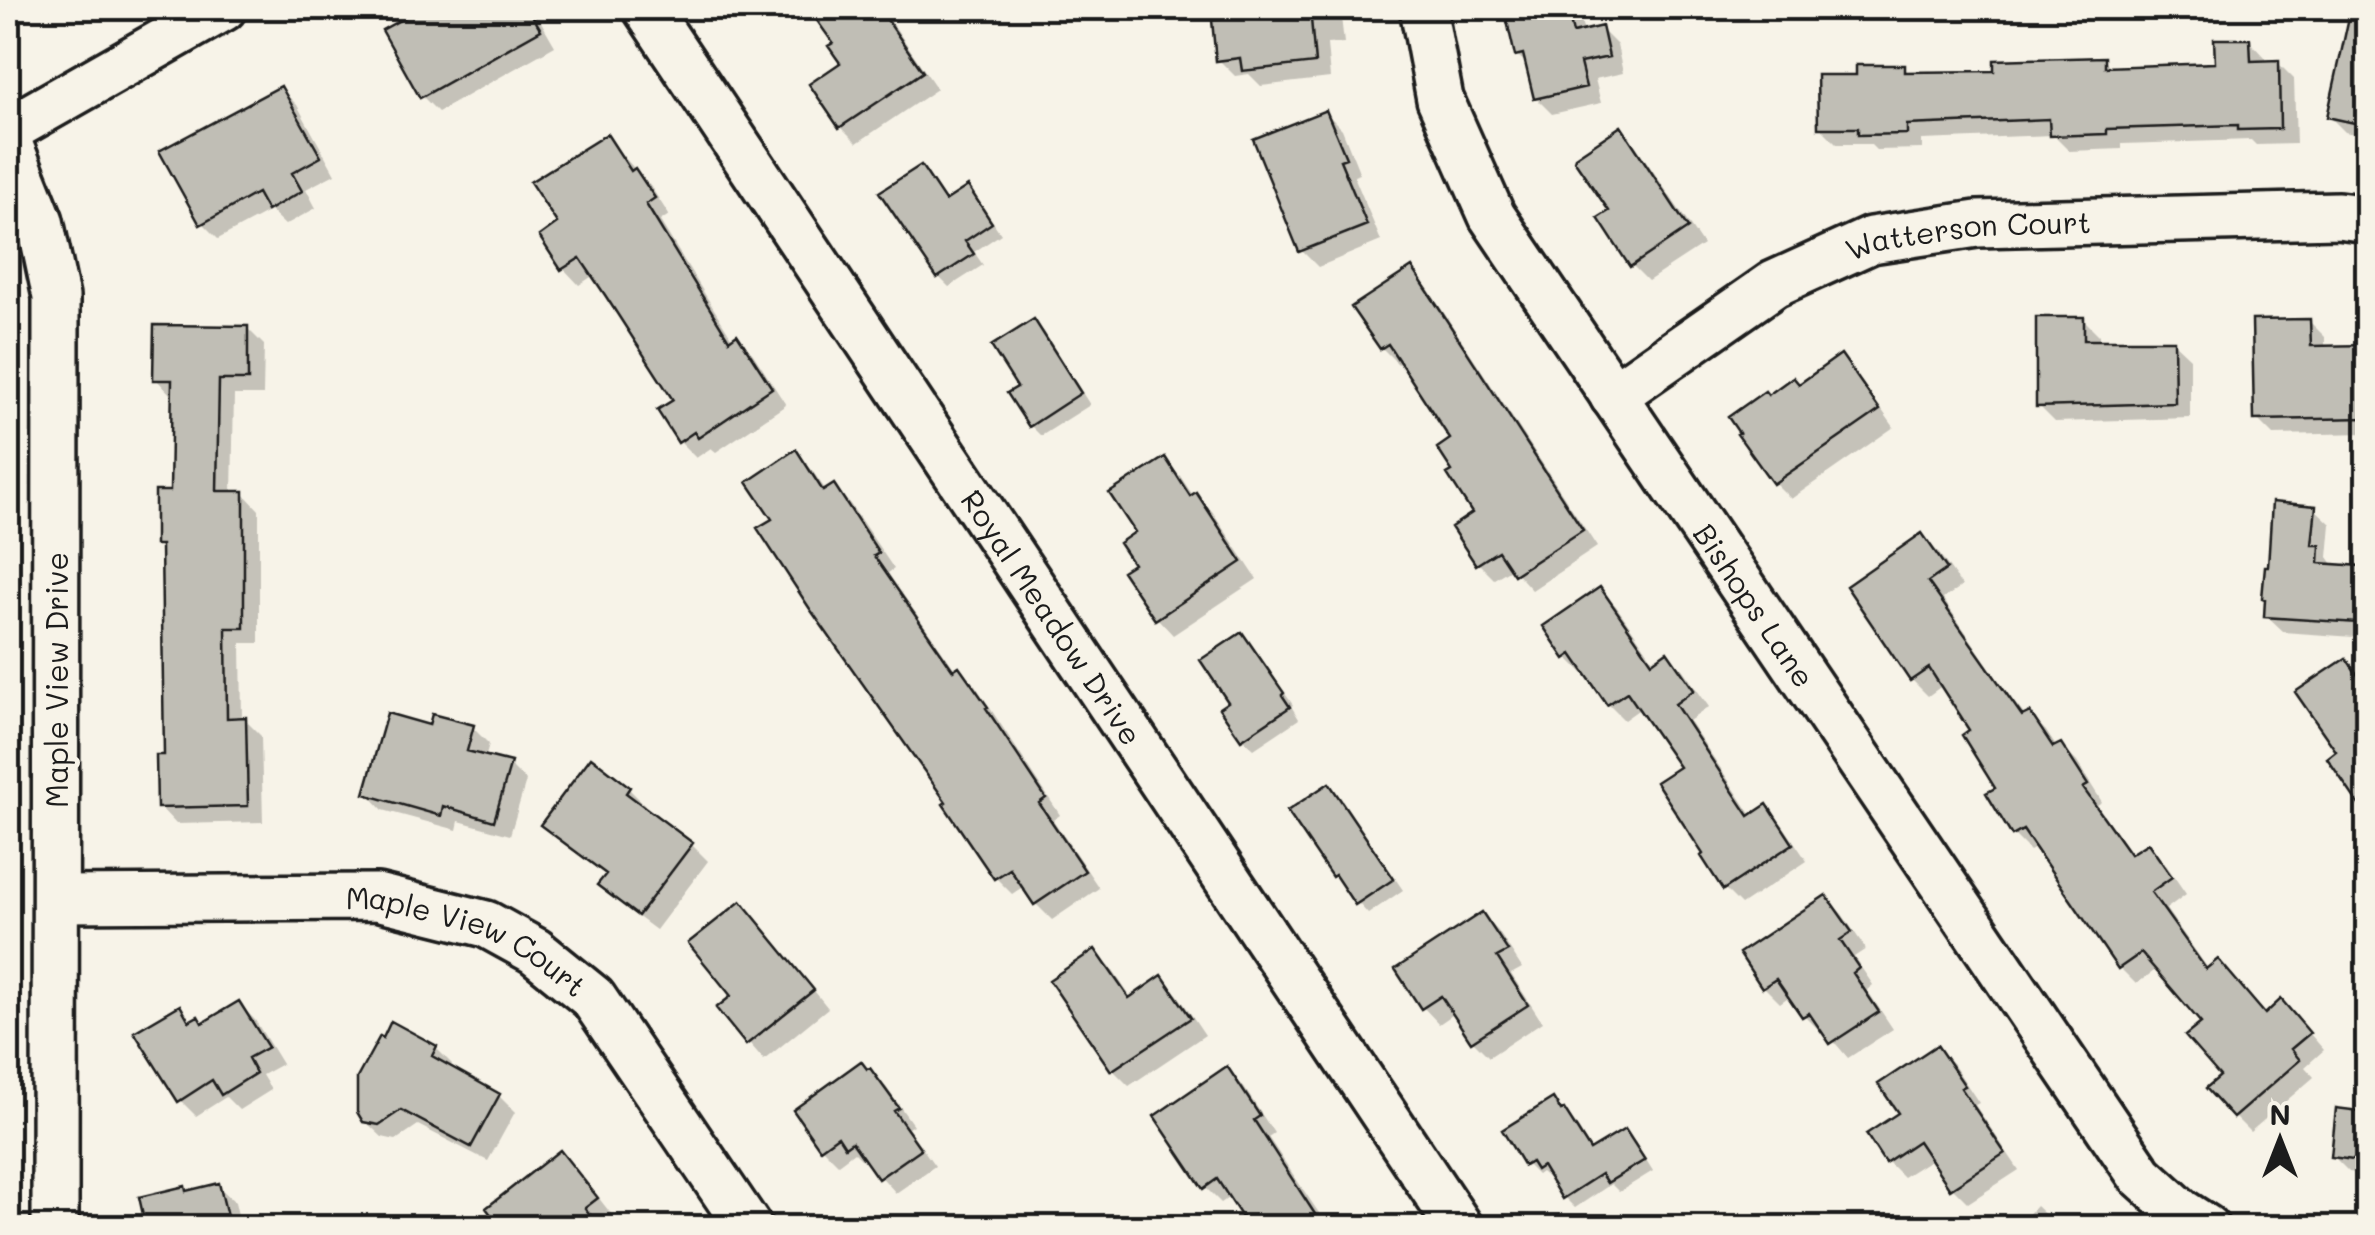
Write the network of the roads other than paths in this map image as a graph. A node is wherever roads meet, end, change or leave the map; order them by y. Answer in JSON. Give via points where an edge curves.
{"nodes":[{"id":1,"x":222,"y":8,"type":"edge"},
{"id":2,"x":646,"y":8,"type":"edge"},
{"id":3,"x":1422,"y":8,"type":"edge"},
{"id":4,"x":8,"y":130,"type":"edge"},
{"id":5,"x":8,"y":142,"type":"edge"},
{"id":6,"x":2368,"y":219,"type":"edge"},
{"id":7,"x":1612,"y":396,"type":"junction"},
{"id":8,"x":56,"y":899,"type":"junction"},
{"id":9,"x":55,"y":1228,"type":"edge"},
{"id":10,"x":749,"y":1228,"type":"edge"},
{"id":11,"x":1460,"y":1228,"type":"edge"},
{"id":12,"x":2206,"y":1228,"type":"edge"}],
"edges":[{"from":1,"to":4,"type":"street"},
{"from":2,"to":11,"type":"street","name":"Royal Meadow Drive"},
{"from":3,"to":7,"type":"street","name":"Bishops Lane","via":[[1440,99],[1492,216]]},
{"from":5,"to":8,"type":"street","name":"Maple View Drive","via":[[40,221],[56,297]]},
{"from":6,"to":7,"type":"street","name":"Watterson Court","via":[[1976,224],[1871,240],[1774,284]]},
{"from":7,"to":12,"type":"street","name":"Bishops Lane","via":[[2141,1176]]},
{"from":8,"to":9,"type":"street","name":"Maple View Drive"},
{"from":8,"to":10,"type":"street","name":"Maple View Court","via":[[377,897],[486,924],[535,950],[593,998]]}]}
